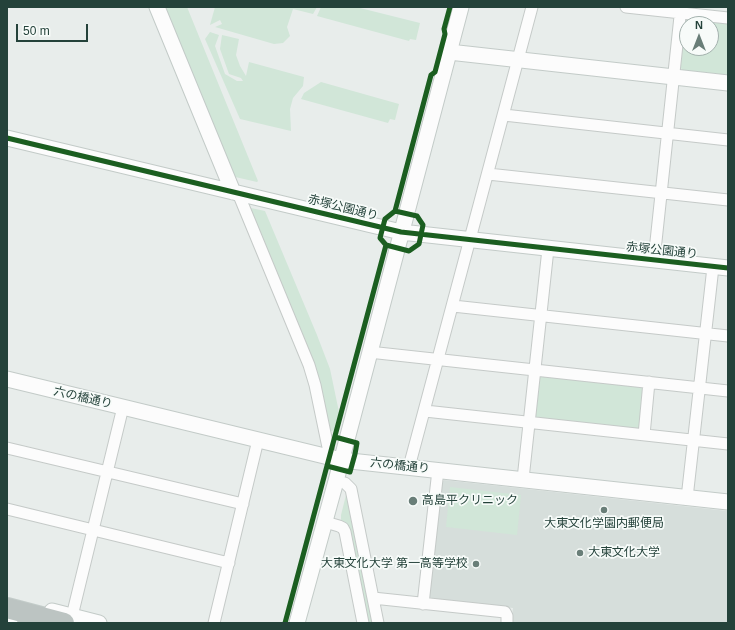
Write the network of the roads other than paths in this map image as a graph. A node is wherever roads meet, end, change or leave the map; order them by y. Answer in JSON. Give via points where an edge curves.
{"nodes":[{"id":1,"x":157,"y":7,"type":"edge"},
{"id":2,"x":461,"y":7,"type":"edge"},
{"id":3,"x":532,"y":7,"type":"edge"},
{"id":4,"x":626,"y":7,"type":"edge"},
{"id":5,"x":681,"y":10,"type":"edge"},
{"id":6,"x":728,"y":18,"type":"edge"},
{"id":7,"x":449,"y":52,"type":"junction"},
{"id":8,"x":518,"y":60,"type":"junction"},
{"id":9,"x":674,"y":77,"type":"junction"},
{"id":10,"x":728,"y":83,"type":"edge"},
{"id":11,"x":504,"y":115,"type":"junction"},
{"id":12,"x":668,"y":133,"type":"junction"},
{"id":13,"x":7,"y":138,"type":"edge"},
{"id":14,"x":728,"y":140,"type":"edge"},
{"id":15,"x":488,"y":174,"type":"junction"},
{"id":16,"x":236,"y":193,"type":"junction"},
{"id":17,"x":661,"y":193,"type":"junction"},
{"id":18,"x":728,"y":200,"type":"edge"},
{"id":19,"x":401,"y":232,"type":"junction"},
{"id":20,"x":470,"y":240,"type":"junction"},
{"id":21,"x":548,"y":248,"type":"junction"},
{"id":22,"x":654,"y":260,"type":"junction"},
{"id":23,"x":713,"y":267,"type":"junction"},
{"id":24,"x":728,"y":268,"type":"edge"},
{"id":25,"x":453,"y":306,"type":"junction"},
{"id":26,"x":541,"y":315,"type":"junction"},
{"id":27,"x":705,"y":334,"type":"junction"},
{"id":28,"x":728,"y":336,"type":"edge"},
{"id":29,"x":369,"y":352,"type":"junction"},
{"id":30,"x":438,"y":359,"type":"junction"},
{"id":31,"x":535,"y":370,"type":"junction"},
{"id":32,"x":7,"y":379,"type":"edge"},
{"id":33,"x":649,"y":382,"type":"junction"},
{"id":34,"x":699,"y":388,"type":"junction"},
{"id":35,"x":728,"y":391,"type":"edge"},
{"id":36,"x":123,"y":407,"type":"junction"},
{"id":37,"x":425,"y":411,"type":"junction"},
{"id":38,"x":529,"y":422,"type":"junction"},
{"id":39,"x":644,"y":435,"type":"junction"},
{"id":40,"x":258,"y":440,"type":"junction"},
{"id":41,"x":693,"y":440,"type":"junction"},
{"id":42,"x":728,"y":444,"type":"edge"},
{"id":43,"x":7,"y":448,"type":"edge"},
{"id":44,"x":335,"y":458,"type":"junction"},
{"id":45,"x":409,"y":467,"type":"junction"},
{"id":46,"x":438,"y":470,"type":"junction"},
{"id":47,"x":108,"y":471,"type":"junction"},
{"id":48,"x":523,"y":480,"type":"junction"},
{"id":49,"x":336,"y":481,"type":"junction"},
{"id":50,"x":687,"y":498,"type":"junction"},
{"id":51,"x":728,"y":502,"type":"edge"},
{"id":52,"x":243,"y":504,"type":"junction"},
{"id":53,"x":7,"y":509,"type":"edge"},
{"id":54,"x":325,"y":522,"type":"junction"},
{"id":55,"x":93,"y":530,"type":"junction"},
{"id":56,"x":229,"y":562,"type":"junction"},
{"id":57,"x":373,"y":598,"type":"junction"},
{"id":58,"x":7,"y":599,"type":"edge"},
{"id":59,"x":423,"y":604,"type":"junction"},
{"id":60,"x":7,"y":608,"type":"edge"},
{"id":61,"x":7,"y":615,"type":"edge"},
{"id":62,"x":68,"y":620,"type":"edge"},
{"id":63,"x":36,"y":623,"type":"edge"},
{"id":64,"x":99,"y":623,"type":"edge"},
{"id":65,"x":214,"y":623,"type":"edge"},
{"id":66,"x":297,"y":623,"type":"edge"},
{"id":67,"x":363,"y":623,"type":"edge"},
{"id":68,"x":378,"y":623,"type":"edge"},
{"id":69,"x":507,"y":623,"type":"edge"}],
"edges":[{"from":1,"to":16,"type":"street"},
{"from":2,"to":7,"type":"street"},
{"from":3,"to":8,"type":"street"},
{"from":4,"to":5,"type":"street"},
{"from":5,"to":6,"type":"street"},
{"from":5,"to":9,"type":"street"},
{"from":7,"to":8,"type":"street"},
{"from":7,"to":19,"type":"street"},
{"from":8,"to":9,"type":"street"},
{"from":8,"to":11,"type":"street"},
{"from":9,"to":10,"type":"street"},
{"from":9,"to":12,"type":"street"},
{"from":11,"to":12,"type":"street"},
{"from":11,"to":15,"type":"street"},
{"from":12,"to":14,"type":"street"},
{"from":12,"to":17,"type":"street"},
{"from":13,"to":16,"type":"street","name":"赤塚公園通り"},
{"from":15,"to":17,"type":"street"},
{"from":15,"to":20,"type":"street"},
{"from":16,"to":19,"type":"street","name":"赤塚公園通り"},
{"from":16,"to":44,"type":"street","via":[[311,370]]},
{"from":17,"to":18,"type":"street"},
{"from":17,"to":22,"type":"street"},
{"from":19,"to":20,"type":"street","name":"赤塚公園通り"},
{"from":19,"to":29,"type":"street"},
{"from":20,"to":21,"type":"street","name":"赤塚公園通り"},
{"from":20,"to":25,"type":"street"},
{"from":21,"to":22,"type":"street","name":"赤塚公園通り"},
{"from":21,"to":26,"type":"street"},
{"from":22,"to":23,"type":"street","name":"赤塚公園通り"},
{"from":23,"to":24,"type":"street","name":"赤塚公園通り"},
{"from":23,"to":27,"type":"street"},
{"from":25,"to":26,"type":"street"},
{"from":25,"to":30,"type":"street"},
{"from":26,"to":27,"type":"street"},
{"from":26,"to":31,"type":"street"},
{"from":27,"to":28,"type":"street"},
{"from":27,"to":34,"type":"street"},
{"from":29,"to":30,"type":"street"},
{"from":29,"to":44,"type":"street"},
{"from":30,"to":31,"type":"street"},
{"from":30,"to":37,"type":"street"},
{"from":31,"to":33,"type":"street"},
{"from":31,"to":38,"type":"street"},
{"from":32,"to":36,"type":"street","name":"六の橋通り"},
{"from":33,"to":34,"type":"street"},
{"from":33,"to":39,"type":"street"},
{"from":34,"to":35,"type":"street"},
{"from":34,"to":41,"type":"street"},
{"from":36,"to":40,"type":"street","name":"六の橋通り"},
{"from":36,"to":47,"type":"street"},
{"from":37,"to":38,"type":"street"},
{"from":37,"to":45,"type":"street"},
{"from":38,"to":39,"type":"street"},
{"from":38,"to":48,"type":"street"},
{"from":39,"to":41,"type":"street"},
{"from":40,"to":44,"type":"street","name":"六の橋通り"},
{"from":40,"to":52,"type":"street"},
{"from":41,"to":42,"type":"street"},
{"from":41,"to":50,"type":"street"},
{"from":43,"to":47,"type":"street"},
{"from":44,"to":45,"type":"street","name":"六の橋通り"},
{"from":44,"to":49,"type":"street"},
{"from":45,"to":46,"type":"street","name":"六の橋通り"},
{"from":46,"to":48,"type":"street","name":"六の橋通り"},
{"from":46,"to":59,"type":"street"},
{"from":47,"to":52,"type":"street"},
{"from":47,"to":55,"type":"street"},
{"from":48,"to":50,"type":"street","name":"六の橋通り"},
{"from":49,"to":54,"type":"street"},
{"from":49,"to":57,"type":"street","via":[[345,483],[351,489]]},
{"from":50,"to":51,"type":"street","name":"六の橋通り"},
{"from":52,"to":56,"type":"street"},
{"from":53,"to":55,"type":"street"},
{"from":54,"to":66,"type":"street"},
{"from":54,"to":67,"type":"street","via":[[343,528],[345,532]]},
{"from":55,"to":56,"type":"street"},
{"from":55,"to":62,"type":"street"},
{"from":56,"to":65,"type":"street"},
{"from":57,"to":59,"type":"street"},
{"from":57,"to":68,"type":"street"},
{"from":58,"to":62,"type":"street"},
{"from":59,"to":69,"type":"street","via":[[505,612],[508,616]]},
{"from":60,"to":62,"type":"highway"},
{"from":61,"to":63,"type":"highway"},
{"from":62,"to":64,"type":"street"}]}
